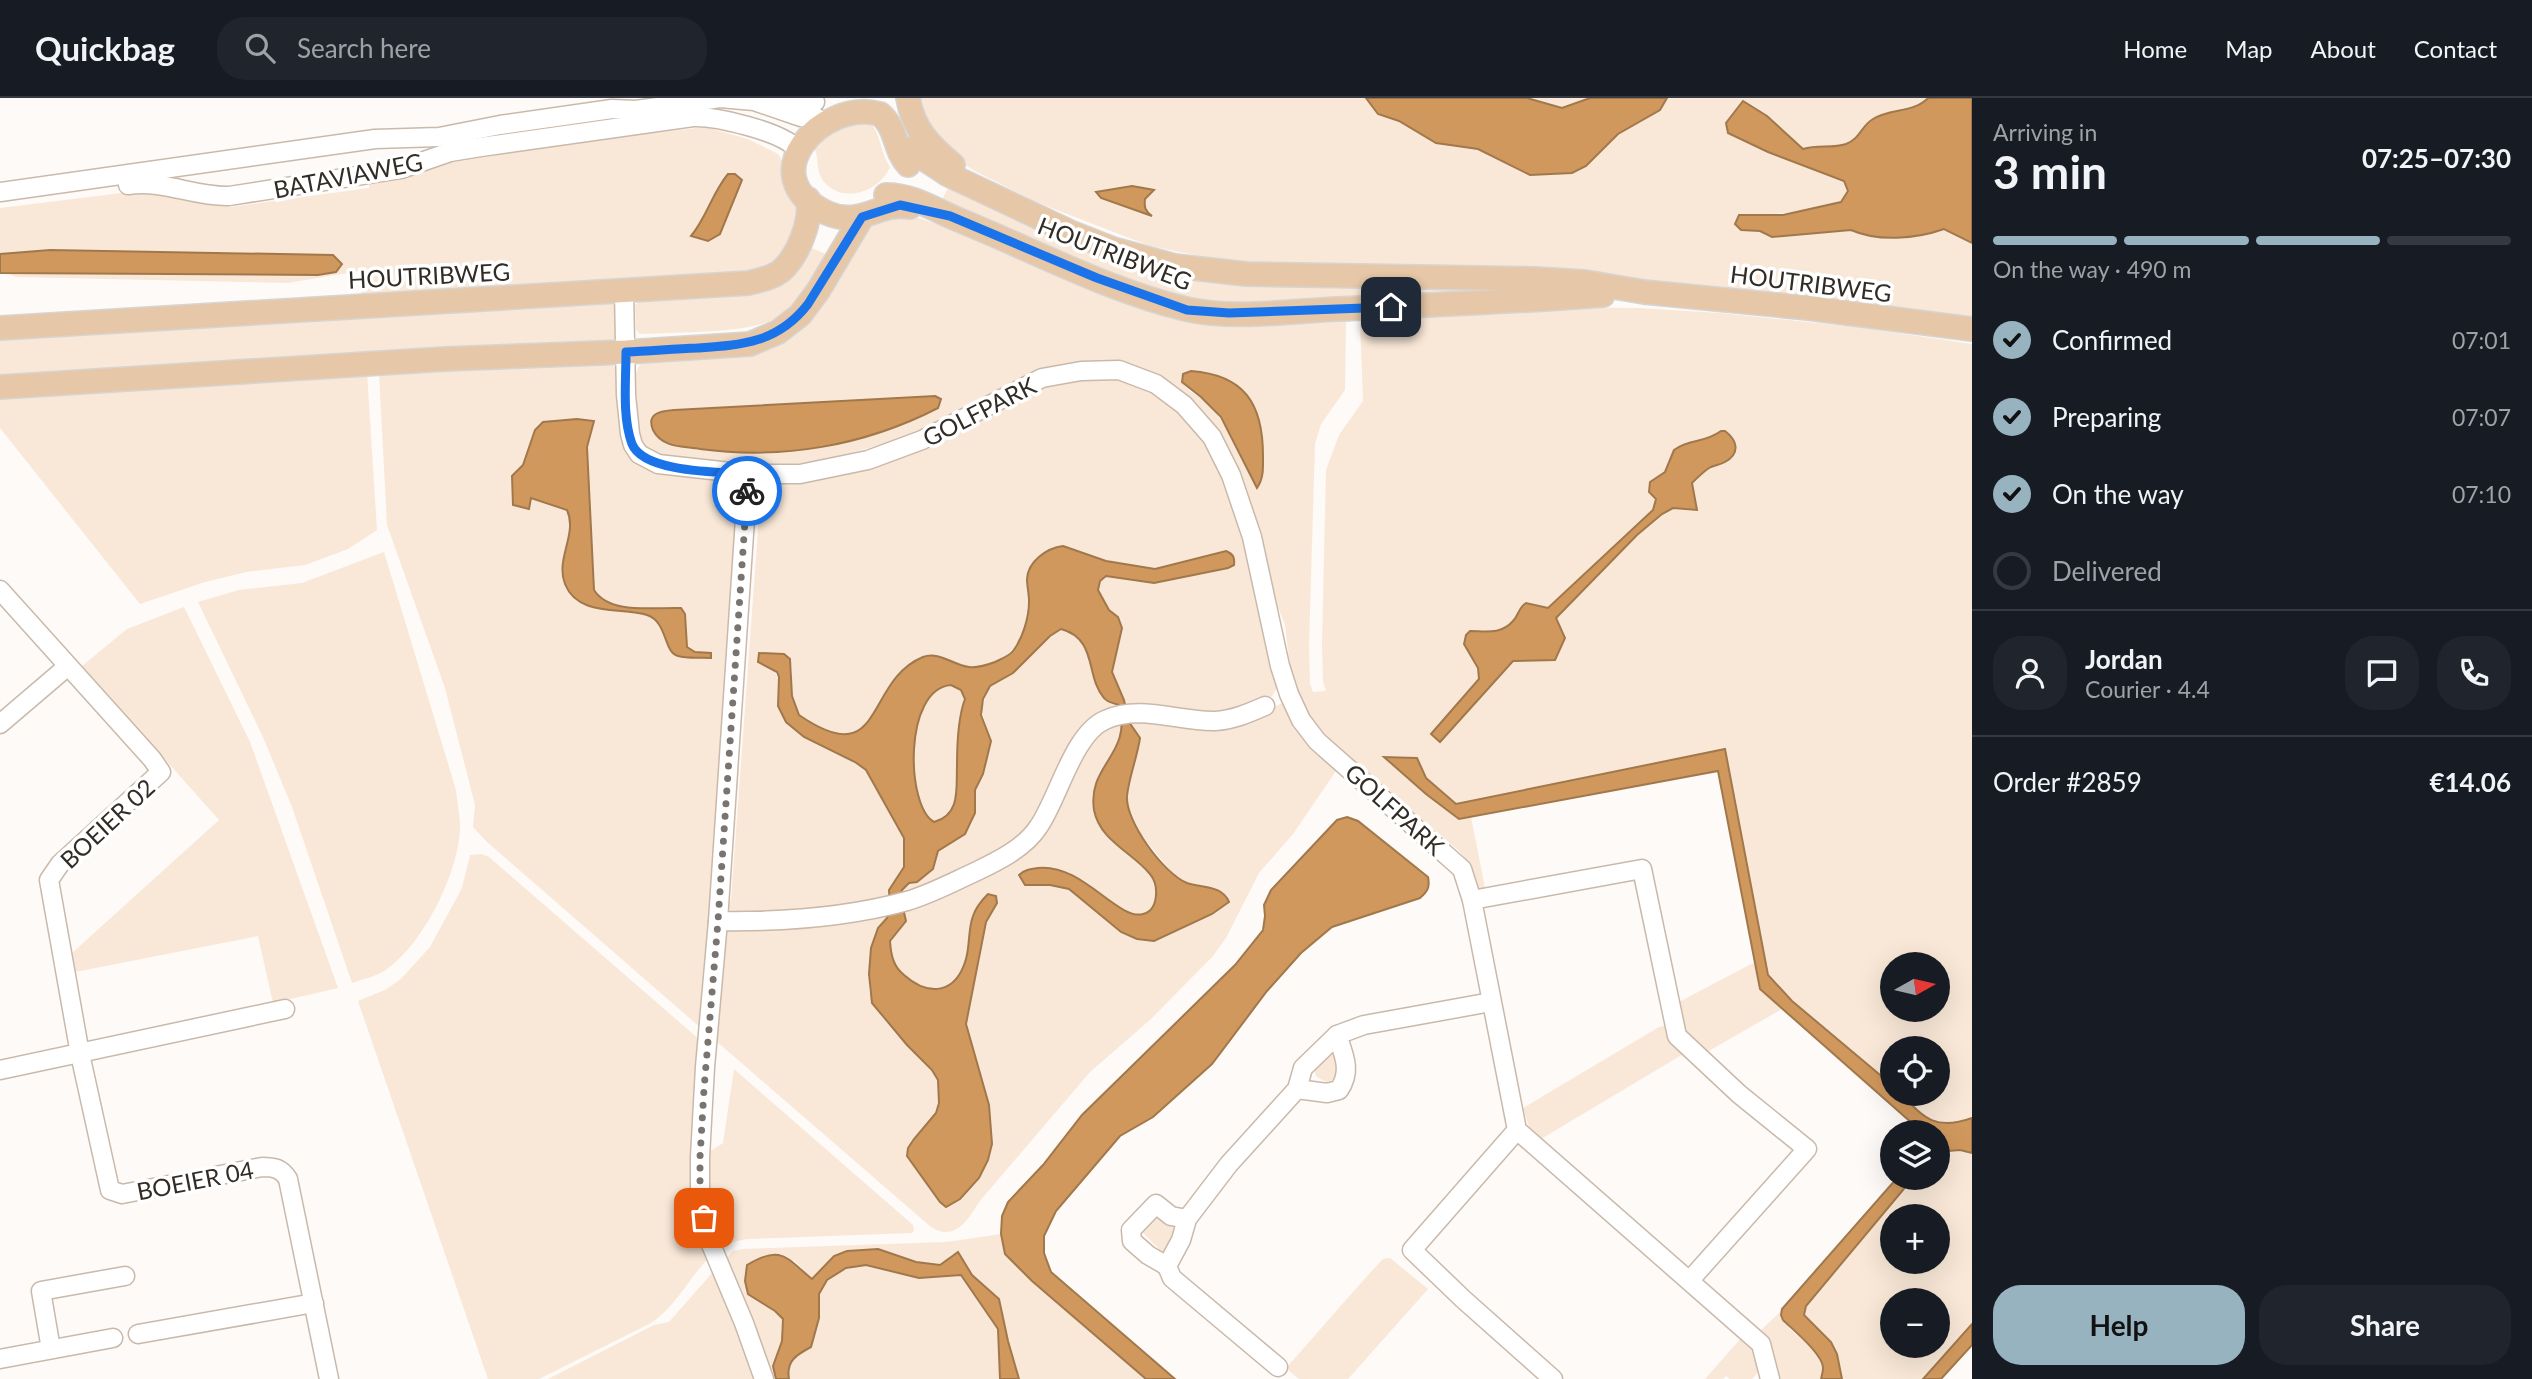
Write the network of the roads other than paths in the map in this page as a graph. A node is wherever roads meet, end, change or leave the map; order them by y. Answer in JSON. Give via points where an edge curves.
{"nodes":[{"id":1,"x":644,"y":98,"type":"edge"},
{"id":2,"x":783,"y":98,"type":"edge"},
{"id":3,"x":874,"y":98,"type":"edge"},
{"id":4,"x":899,"y":103,"type":"edge"},
{"id":5,"x":829,"y":104,"type":"edge"},
{"id":6,"x":612,"y":109,"type":"junction"},
{"id":7,"x":794,"y":154,"type":"junction"},
{"id":8,"x":908,"y":156,"type":"junction"},
{"id":9,"x":0,"y":192,"type":"edge"},
{"id":10,"x":989,"y":193,"type":"junction"},
{"id":11,"x":808,"y":199,"type":"junction"},
{"id":12,"x":885,"y":202,"type":"junction"},
{"id":13,"x":0,"y":203,"type":"edge"},
{"id":14,"x":854,"y":214,"type":"junction"},
{"id":15,"x":624,"y":290,"type":"junction"},
{"id":16,"x":1644,"y":292,"type":"junction"},
{"id":17,"x":0,"y":328,"type":"edge"},
{"id":18,"x":1972,"y":329,"type":"edge"},
{"id":19,"x":626,"y":352,"type":"junction"},
{"id":20,"x":0,"y":387,"type":"edge"},
{"id":21,"x":748,"y":474,"type":"junction"},
{"id":22,"x":0,"y":590,"type":"edge"},
{"id":23,"x":68,"y":666,"type":"junction"},
{"id":24,"x":1265,"y":706,"type":"dead end"},
{"id":25,"x":0,"y":724,"type":"edge"},
{"id":26,"x":1472,"y":900,"type":"junction"},
{"id":27,"x":718,"y":921,"type":"junction"},
{"id":28,"x":1491,"y":1002,"type":"junction"},
{"id":29,"x":285,"y":1009,"type":"dead end"},
{"id":30,"x":1337,"y":1035,"type":"junction"},
{"id":31,"x":80,"y":1055,"type":"junction"},
{"id":32,"x":0,"y":1070,"type":"edge"},
{"id":33,"x":1297,"y":1089,"type":"junction"},
{"id":34,"x":1517,"y":1130,"type":"junction"},
{"id":35,"x":1187,"y":1219,"type":"junction"},
{"id":36,"x":1167,"y":1265,"type":"junction"},
{"id":37,"x":125,"y":1276,"type":"dead end"},
{"id":38,"x":1690,"y":1280,"type":"junction"},
{"id":39,"x":314,"y":1303,"type":"junction"},
{"id":40,"x":138,"y":1334,"type":"dead end"},
{"id":41,"x":113,"y":1338,"type":"dead end"},
{"id":42,"x":51,"y":1349,"type":"junction"},
{"id":43,"x":0,"y":1359,"type":"edge"},
{"id":44,"x":1278,"y":1367,"type":"dead end"},
{"id":45,"x":329,"y":1379,"type":"edge"},
{"id":46,"x":764,"y":1379,"type":"edge"},
{"id":47,"x":1553,"y":1379,"type":"edge"},
{"id":48,"x":1770,"y":1379,"type":"edge"}],
"edges":[{"from":1,"to":6,"type":"street","name":"BATAVIAWEG"},
{"from":2,"to":5,"type":"street","via":[[799,105]]},
{"from":3,"to":4,"type":"main road"},
{"from":4,"to":8,"type":"main road"},
{"from":4,"to":10,"type":"main road","via":[[925,140]]},
{"from":5,"to":6,"type":"street","name":"BATAVIAWEG","via":[[801,117],[733,98]]},
{"from":5,"to":7,"type":"main road","via":[[803,130]]},
{"from":5,"to":8,"type":"main road","via":[[866,106],[885,119],[894,131],[899,153]]},
{"from":6,"to":9,"type":"street","name":"BATAVIAWEG","via":[[453,135],[375,139]]},
{"from":7,"to":11,"type":"main road","via":[[795,177]]},
{"from":7,"to":13,"type":"street","name":"BATAVIAWEG","via":[[736,124],[693,117],[450,152],[401,169],[229,196],[140,184]]},
{"from":7,"to":14,"type":"main road","via":[[805,162],[820,195]]},
{"from":8,"to":10,"type":"main road","name":"HOUTRIBWEG"},
{"from":8,"to":12,"type":"main road"},
{"from":10,"to":16,"type":"main road","name":"HOUTRIBWEG","via":[[1113,249],[1204,270],[1535,279]]},
{"from":11,"to":14,"type":"main road","via":[[826,212]]},
{"from":11,"to":15,"type":"main road","name":"HOUTRIBWEG","via":[[803,233],[779,272],[749,282]]},
{"from":12,"to":14,"type":"main road"},
{"from":12,"to":16,"type":"main road","name":"HOUTRIBWEG","via":[[912,198],[1097,278],[1187,310],[1279,312]]},
{"from":14,"to":19,"type":"main road","via":[[818,291],[800,315],[778,332],[750,344]]},
{"from":15,"to":17,"type":"main road","name":"HOUTRIBWEG"},
{"from":15,"to":19,"type":"street","name":"GOLFPARK"},
{"from":16,"to":18,"type":"main road","name":"HOUTRIBWEG"},
{"from":19,"to":20,"type":"main road"},
{"from":19,"to":21,"type":"street","name":"GOLFPARK","via":[[627,418],[639,454],[658,464]]},
{"from":21,"to":26,"type":"street","name":"GOLFPARK","via":[[800,474],[868,460],[922,440],[1042,378],[1119,370],[1156,384],[1184,405],[1212,437],[1231,475],[1252,537],[1280,666],[1301,720],[1317,741],[1462,869]]},
{"from":21,"to":27,"type":"street"},
{"from":22,"to":23,"type":"street","name":"BOEIER 02"},
{"from":23,"to":25,"type":"street"},
{"from":23,"to":31,"type":"street","name":"BOEIER 02","via":[[161,772],[60,864],[49,880]]},
{"from":24,"to":27,"type":"street","via":[[1231,719],[1124,715],[1095,726],[1065,769],[1047,813],[1028,838],[1002,859],[932,892],[847,914],[777,922]]},
{"from":26,"to":28,"type":"street","name":"GOLFPARK"},
{"from":26,"to":38,"type":"street","via":[[1642,869],[1677,1036],[1807,1149]]},
{"from":27,"to":46,"type":"street","via":[[704,1080],[700,1201],[707,1235]]},
{"from":28,"to":30,"type":"street","via":[[1364,1025]]},
{"from":28,"to":34,"type":"street","name":"GOLFPARK"},
{"from":29,"to":31,"type":"street"},
{"from":30,"to":33,"type":"street","via":[[1303,1068]]},
{"from":30,"to":33,"type":"street","via":[[1348,1069],[1339,1090]]},
{"from":31,"to":32,"type":"street"},
{"from":31,"to":39,"type":"street","name":"BOEIER 04","via":[[110,1190],[122,1194],[262,1167],[280,1169],[288,1179]]},
{"from":33,"to":35,"type":"street"},
{"from":34,"to":38,"type":"street"},
{"from":34,"to":47,"type":"street","via":[[1412,1250]]},
{"from":35,"to":36,"type":"street"},
{"from":35,"to":36,"type":"street","via":[[1171,1216],[1156,1204],[1132,1230],[1132,1241]]},
{"from":36,"to":44,"type":"street","via":[[1172,1279]]},
{"from":37,"to":42,"type":"street","via":[[41,1291]]},
{"from":38,"to":48,"type":"street","via":[[1761,1344]]},
{"from":39,"to":40,"type":"street"},
{"from":39,"to":45,"type":"street","name":"BOEIER 04"},
{"from":41,"to":42,"type":"street"},
{"from":42,"to":43,"type":"street"}]}
